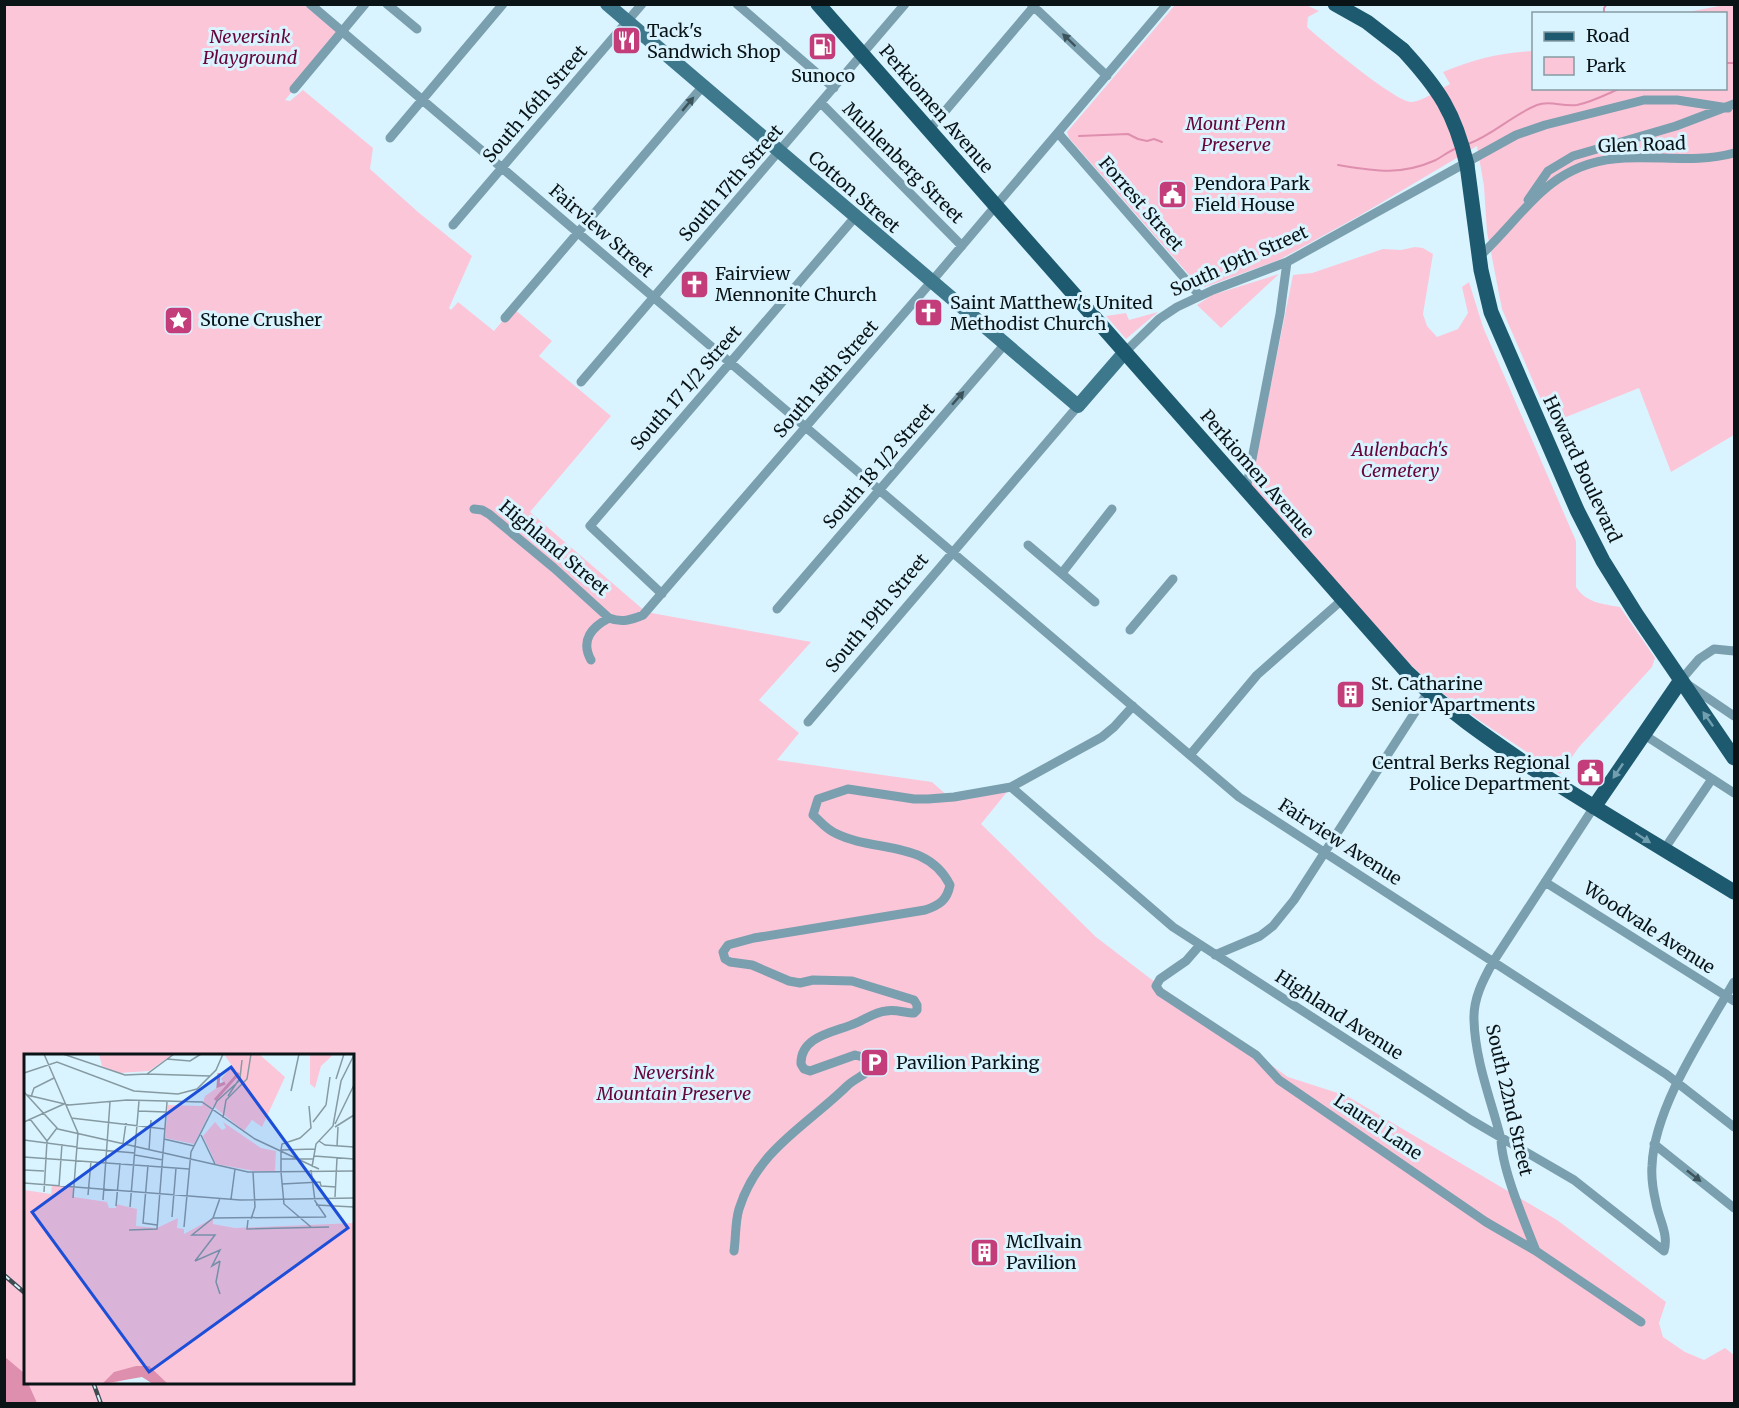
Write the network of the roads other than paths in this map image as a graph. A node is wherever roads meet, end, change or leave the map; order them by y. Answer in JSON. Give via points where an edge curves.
{"nodes":[{"id":1,"x":310,"y":4,"type":"edge"},
{"id":2,"x":366,"y":4,"type":"edge"},
{"id":3,"x":387,"y":4,"type":"edge"},
{"id":4,"x":503,"y":4,"type":"edge"},
{"id":5,"x":607,"y":4,"type":"edge"},
{"id":6,"x":642,"y":4,"type":"edge"},
{"id":7,"x":737,"y":4,"type":"edge"},
{"id":8,"x":818,"y":4,"type":"edge"},
{"id":9,"x":905,"y":4,"type":"edge"},
{"id":10,"x":1167,"y":4,"type":"edge"},
{"id":11,"x":1335,"y":4,"type":"edge"},
{"id":12,"x":1034,"y":5,"type":"edge"},
{"id":13,"x":627,"y":22,"type":"junction"},
{"id":14,"x":417,"y":29,"type":"dead end"},
{"id":15,"x":342,"y":32,"type":"junction"},
{"id":16,"x":862,"y":55,"type":"junction"},
{"id":17,"x":1107,"y":76,"type":"junction"},
{"id":18,"x":703,"y":86,"type":"junction"},
{"id":19,"x":834,"y":88,"type":"junction"},
{"id":20,"x":294,"y":89,"type":"dead end"},
{"id":21,"x":423,"y":100,"type":"junction"},
{"id":22,"x":821,"y":103,"type":"junction"},
{"id":23,"x":1731,"y":106,"type":"edge"},
{"id":24,"x":929,"y":130,"type":"junction"},
{"id":25,"x":1058,"y":133,"type":"junction"},
{"id":26,"x":390,"y":138,"type":"dead end"},
{"id":27,"x":780,"y":152,"type":"junction"},
{"id":28,"x":1734,"y":153,"type":"edge"},
{"id":29,"x":502,"y":168,"type":"junction"},
{"id":30,"x":995,"y":206,"type":"junction"},
{"id":31,"x":1524,"y":208,"type":"junction"},
{"id":32,"x":856,"y":216,"type":"junction"},
{"id":33,"x":453,"y":225,"type":"dead end"},
{"id":34,"x":578,"y":232,"type":"junction"},
{"id":35,"x":962,"y":246,"type":"junction"},
{"id":36,"x":1479,"y":257,"type":"junction"},
{"id":37,"x":1287,"y":262,"type":"junction"},
{"id":38,"x":932,"y":281,"type":"junction"},
{"id":39,"x":1200,"y":296,"type":"junction"},
{"id":40,"x":654,"y":298,"type":"junction"},
{"id":41,"x":505,"y":318,"type":"dead end"},
{"id":42,"x":1005,"y":344,"type":"junction"},
{"id":43,"x":1124,"y":353,"type":"junction"},
{"id":44,"x":729,"y":363,"type":"junction"},
{"id":45,"x":581,"y":382,"type":"dead end"},
{"id":46,"x":1078,"y":406,"type":"junction"},
{"id":47,"x":806,"y":427,"type":"junction"},
{"id":48,"x":879,"y":490,"type":"junction"},
{"id":49,"x":1246,"y":490,"type":"junction"},
{"id":50,"x":1112,"y":509,"type":"dead end"},
{"id":51,"x":474,"y":510,"type":"dead end"},
{"id":52,"x":590,"y":526,"type":"joint"},
{"id":53,"x":1028,"y":545,"type":"dead end"},
{"id":54,"x":952,"y":553,"type":"junction"},
{"id":55,"x":1062,"y":573,"type":"junction"},
{"id":56,"x":1173,"y":579,"type":"dead end"},
{"id":57,"x":662,"y":594,"type":"junction"},
{"id":58,"x":1342,"y":600,"type":"junction"},
{"id":59,"x":1095,"y":602,"type":"dead end"},
{"id":60,"x":777,"y":609,"type":"dead end"},
{"id":61,"x":613,"y":619,"type":"junction"},
{"id":62,"x":1130,"y":630,"type":"dead end"},
{"id":63,"x":1734,"y":651,"type":"edge"},
{"id":64,"x":591,"y":660,"type":"dead end"},
{"id":65,"x":1681,"y":680,"type":"junction"},
{"id":66,"x":1428,"y":692,"type":"junction"},
{"id":67,"x":1132,"y":706,"type":"junction"},
{"id":68,"x":1734,"y":716,"type":"edge"},
{"id":69,"x":808,"y":722,"type":"dead end"},
{"id":70,"x":1643,"y":734,"type":"junction"},
{"id":71,"x":1190,"y":755,"type":"junction"},
{"id":72,"x":1734,"y":758,"type":"edge"},
{"id":73,"x":1712,"y":779,"type":"junction"},
{"id":74,"x":1011,"y":787,"type":"junction"},
{"id":75,"x":1734,"y":793,"type":"edge"},
{"id":76,"x":1593,"y":807,"type":"junction"},
{"id":77,"x":1663,"y":851,"type":"junction"},
{"id":78,"x":1324,"y":852,"type":"junction"},
{"id":79,"x":1545,"y":882,"type":"junction"},
{"id":80,"x":1734,"y":892,"type":"edge"},
{"id":81,"x":1200,"y":945,"type":"junction"},
{"id":82,"x":1215,"y":955,"type":"junction"},
{"id":83,"x":1492,"y":962,"type":"junction"},
{"id":84,"x":1734,"y":982,"type":"edge"},
{"id":85,"x":1730,"y":999,"type":"edge"},
{"id":86,"x":1678,"y":1083,"type":"junction"},
{"id":87,"x":1734,"y":1127,"type":"edge"},
{"id":88,"x":1501,"y":1139,"type":"junction"},
{"id":89,"x":1654,"y":1144,"type":"junction"},
{"id":90,"x":1734,"y":1208,"type":"edge"},
{"id":91,"x":734,"y":1251,"type":"dead end"},
{"id":92,"x":1536,"y":1251,"type":"junction"},
{"id":93,"x":1641,"y":1322,"type":"dead end"}],
"edges":[{"from":1,"to":15,"type":"street","name":"Fairview Street"},
{"from":2,"to":15,"type":"street"},
{"from":3,"to":14,"type":"street"},
{"from":4,"to":21,"type":"street"},
{"from":5,"to":13,"type":"street","name":"Cotton Street"},
{"from":6,"to":13,"type":"street","name":"South 16th Street"},
{"from":7,"to":19,"type":"street","name":"Muhlenberg Street"},
{"from":8,"to":16,"type":"main road","name":"Perkiomen Avenue"},
{"from":9,"to":16,"type":"street","name":"South 17th Street"},
{"from":10,"to":17,"type":"street","name":"South 18th Street"},
{"from":11,"to":36,"type":"main road","name":"Howard Boulevard","bridge":true,"via":[[1367,22],[1403,50],[1448,107],[1467,165]]},
{"from":17,"to":12,"type":"street","one_way":true},
{"from":12,"to":24,"type":"street"},
{"from":13,"to":18,"type":"street","name":"Cotton Street"},
{"from":13,"to":29,"type":"street","name":"South 16th Street"},
{"from":15,"to":20,"type":"street"},
{"from":15,"to":21,"type":"street","name":"Fairview Street"},
{"from":16,"to":19,"type":"street","name":"South 17th Street"},
{"from":16,"to":24,"type":"main road","name":"Perkiomen Avenue"},
{"from":17,"to":25,"type":"street","name":"South 18th Street"},
{"from":18,"to":27,"type":"street","name":"Cotton Street"},
{"from":34,"to":18,"type":"street","one_way":true},
{"from":19,"to":22,"type":"street","name":"South 17th Street"},
{"from":21,"to":26,"type":"street"},
{"from":21,"to":29,"type":"street","name":"Fairview Street"},
{"from":22,"to":27,"type":"street","name":"South 17th Street"},
{"from":22,"to":35,"type":"street","name":"Muhlenberg Street"},
{"from":23,"to":31,"type":"street","via":[[1573,156],[1548,171]]},
{"from":23,"to":37,"type":"street","name":"South 19th Street","via":[[1644,100],[1516,135]]},
{"from":24,"to":30,"type":"main road","name":"Perkiomen Avenue"},
{"from":25,"to":30,"type":"street","name":"South 18th Street"},
{"from":25,"to":39,"type":"street","name":"Forrest Street"},
{"from":27,"to":32,"type":"street","name":"Cotton Street"},
{"from":27,"to":40,"type":"street","name":"South 17th Street"},
{"from":28,"to":31,"type":"street","name":"Glen Road","via":[[1719,158],[1598,160],[1554,180]]},
{"from":29,"to":33,"type":"street","name":"South 16th Street"},
{"from":29,"to":34,"type":"street","name":"Fairview Street"},
{"from":30,"to":35,"type":"street","name":"South 18th Street"},
{"from":30,"to":43,"type":"main road","name":"Perkiomen Avenue"},
{"from":31,"to":36,"type":"street","name":"Glen Road"},
{"from":32,"to":38,"type":"street","name":"Cotton Street"},
{"from":32,"to":44,"type":"street","name":"South 17 1/2 Street"},
{"from":34,"to":40,"type":"street","name":"Fairview Street"},
{"from":34,"to":41,"type":"street"},
{"from":35,"to":38,"type":"street","name":"South 18th Street"},
{"from":36,"to":65,"type":"main road","name":"Howard Boulevard","via":[[1495,322],[1588,533]]},
{"from":37,"to":39,"type":"street","name":"South 19th Street"},
{"from":37,"to":49,"type":"street"},
{"from":38,"to":42,"type":"street","name":"Cotton Street"},
{"from":38,"to":47,"type":"street","name":"South 18th Street"},
{"from":39,"to":43,"type":"street","name":"South 19th Street","via":[[1159,319]]},
{"from":40,"to":44,"type":"street","name":"Fairview Street"},
{"from":40,"to":45,"type":"street","name":"South 17th Street"},
{"from":42,"to":46,"type":"street","name":"Cotton Street"},
{"from":48,"to":42,"type":"street","name":"South 18 1/2 Street","one_way":true},
{"from":43,"to":46,"type":"street","name":"South 19th Street"},
{"from":43,"to":49,"type":"main road","name":"Perkiomen Avenue"},
{"from":44,"to":47,"type":"street","name":"Fairview Street"},
{"from":44,"to":52,"type":"street","name":"South 17 1/2 Street"},
{"from":46,"to":54,"type":"street","name":"South 19th Street"},
{"from":47,"to":48,"type":"street","name":"Fairview Street"},
{"from":47,"to":57,"type":"street","name":"South 18th Street"},
{"from":48,"to":54,"type":"street","name":"Fairview Street"},
{"from":48,"to":60,"type":"street","name":"South 18 1/2 Street"},
{"from":49,"to":58,"type":"main road","name":"Perkiomen Avenue"},
{"from":50,"to":55,"type":"street"},
{"from":51,"to":61,"type":"street","name":"Highland Street","via":[[489,514]]},
{"from":52,"to":57,"type":"street","name":"Highland Street"},
{"from":53,"to":55,"type":"street"},
{"from":54,"to":67,"type":"street","name":"Fairview Avenue"},
{"from":54,"to":69,"type":"street","name":"South 19th Street"},
{"from":55,"to":59,"type":"street"},
{"from":56,"to":62,"type":"street"},
{"from":57,"to":61,"type":"street","name":"South 18th Street","via":[[643,615],[630,620]]},
{"from":58,"to":66,"type":"main road","name":"Perkiomen Avenue"},
{"from":58,"to":71,"type":"street","via":[[1257,675]]},
{"from":61,"to":64,"type":"street","name":"Highland Street","via":[[596,626],[588,638],[586,651]]},
{"from":63,"to":65,"type":"street","via":[[1714,649]]},
{"from":65,"to":68,"type":"street"},
{"from":65,"to":70,"type":"main road"},
{"from":72,"to":65,"type":"main road","name":"Howard Boulevard","one_way":true},
{"from":66,"to":76,"type":"main road","name":"Perkiomen Avenue"},
{"from":66,"to":78,"type":"street"},
{"from":67,"to":71,"type":"street","name":"Fairview Avenue"},
{"from":67,"to":74,"type":"street","via":[[1102,737]]},
{"from":70,"to":73,"type":"street"},
{"from":70,"to":76,"type":"main road","one_way":true},
{"from":71,"to":78,"type":"street","name":"Fairview Avenue","via":[[1239,796]]},
{"from":73,"to":75,"type":"street"},
{"from":73,"to":77,"type":"street"},
{"from":74,"to":81,"type":"street","name":"Highland Avenue","via":[[1164,920]]},
{"from":74,"to":91,"type":"street","via":[[928,799],[848,789],[818,799],[813,815],[830,831],[922,856],[939,867],[951,885],[948,895],[943,903],[925,910],[754,938],[728,945],[723,952],[730,962],[752,965],[780,979],[852,981],[905,996],[917,1005],[914,1013],[888,1010],[825,1033],[802,1054],[801,1064],[810,1071],[855,1055],[867,1058],[872,1065],[766,1158],[739,1210]]},
{"from":76,"to":77,"type":"main road","name":"Perkiomen Avenue","one_way":true},
{"from":76,"to":79,"type":"street","name":"South 22nd Street"},
{"from":77,"to":80,"type":"main road","name":"Perkiomen Avenue"},
{"from":78,"to":82,"type":"street","via":[[1273,926]]},
{"from":78,"to":83,"type":"street","name":"Fairview Avenue"},
{"from":79,"to":83,"type":"street","name":"South 22nd Street"},
{"from":79,"to":85,"type":"street","name":"Woodvale Avenue"},
{"from":81,"to":82,"type":"street","name":"Highland Avenue"},
{"from":81,"to":92,"type":"street","name":"Laurel Lane","via":[[1186,961],[1160,979],[1155,986],[1160,992],[1256,1056],[1278,1080],[1486,1222]]},
{"from":82,"to":88,"type":"street","name":"Highland Avenue"},
{"from":83,"to":86,"type":"street","name":"Fairview Avenue"},
{"from":83,"to":88,"type":"street","name":"South 22nd Street","via":[[1478,994],[1473,1019]]},
{"from":84,"to":85,"type":"street"},
{"from":85,"to":86,"type":"street"},
{"from":86,"to":87,"type":"street","name":"Fairview Avenue"},
{"from":86,"to":89,"type":"street"},
{"from":88,"to":89,"type":"street","name":"Highland Avenue","via":[[1574,1180],[1664,1251],[1667,1240],[1652,1180]]},
{"from":88,"to":92,"type":"street","name":"South 22nd Street","via":[[1501,1151],[1520,1212]]},
{"from":89,"to":90,"type":"street","one_way":true},
{"from":92,"to":93,"type":"street","name":"Laurel Lane"}]}
